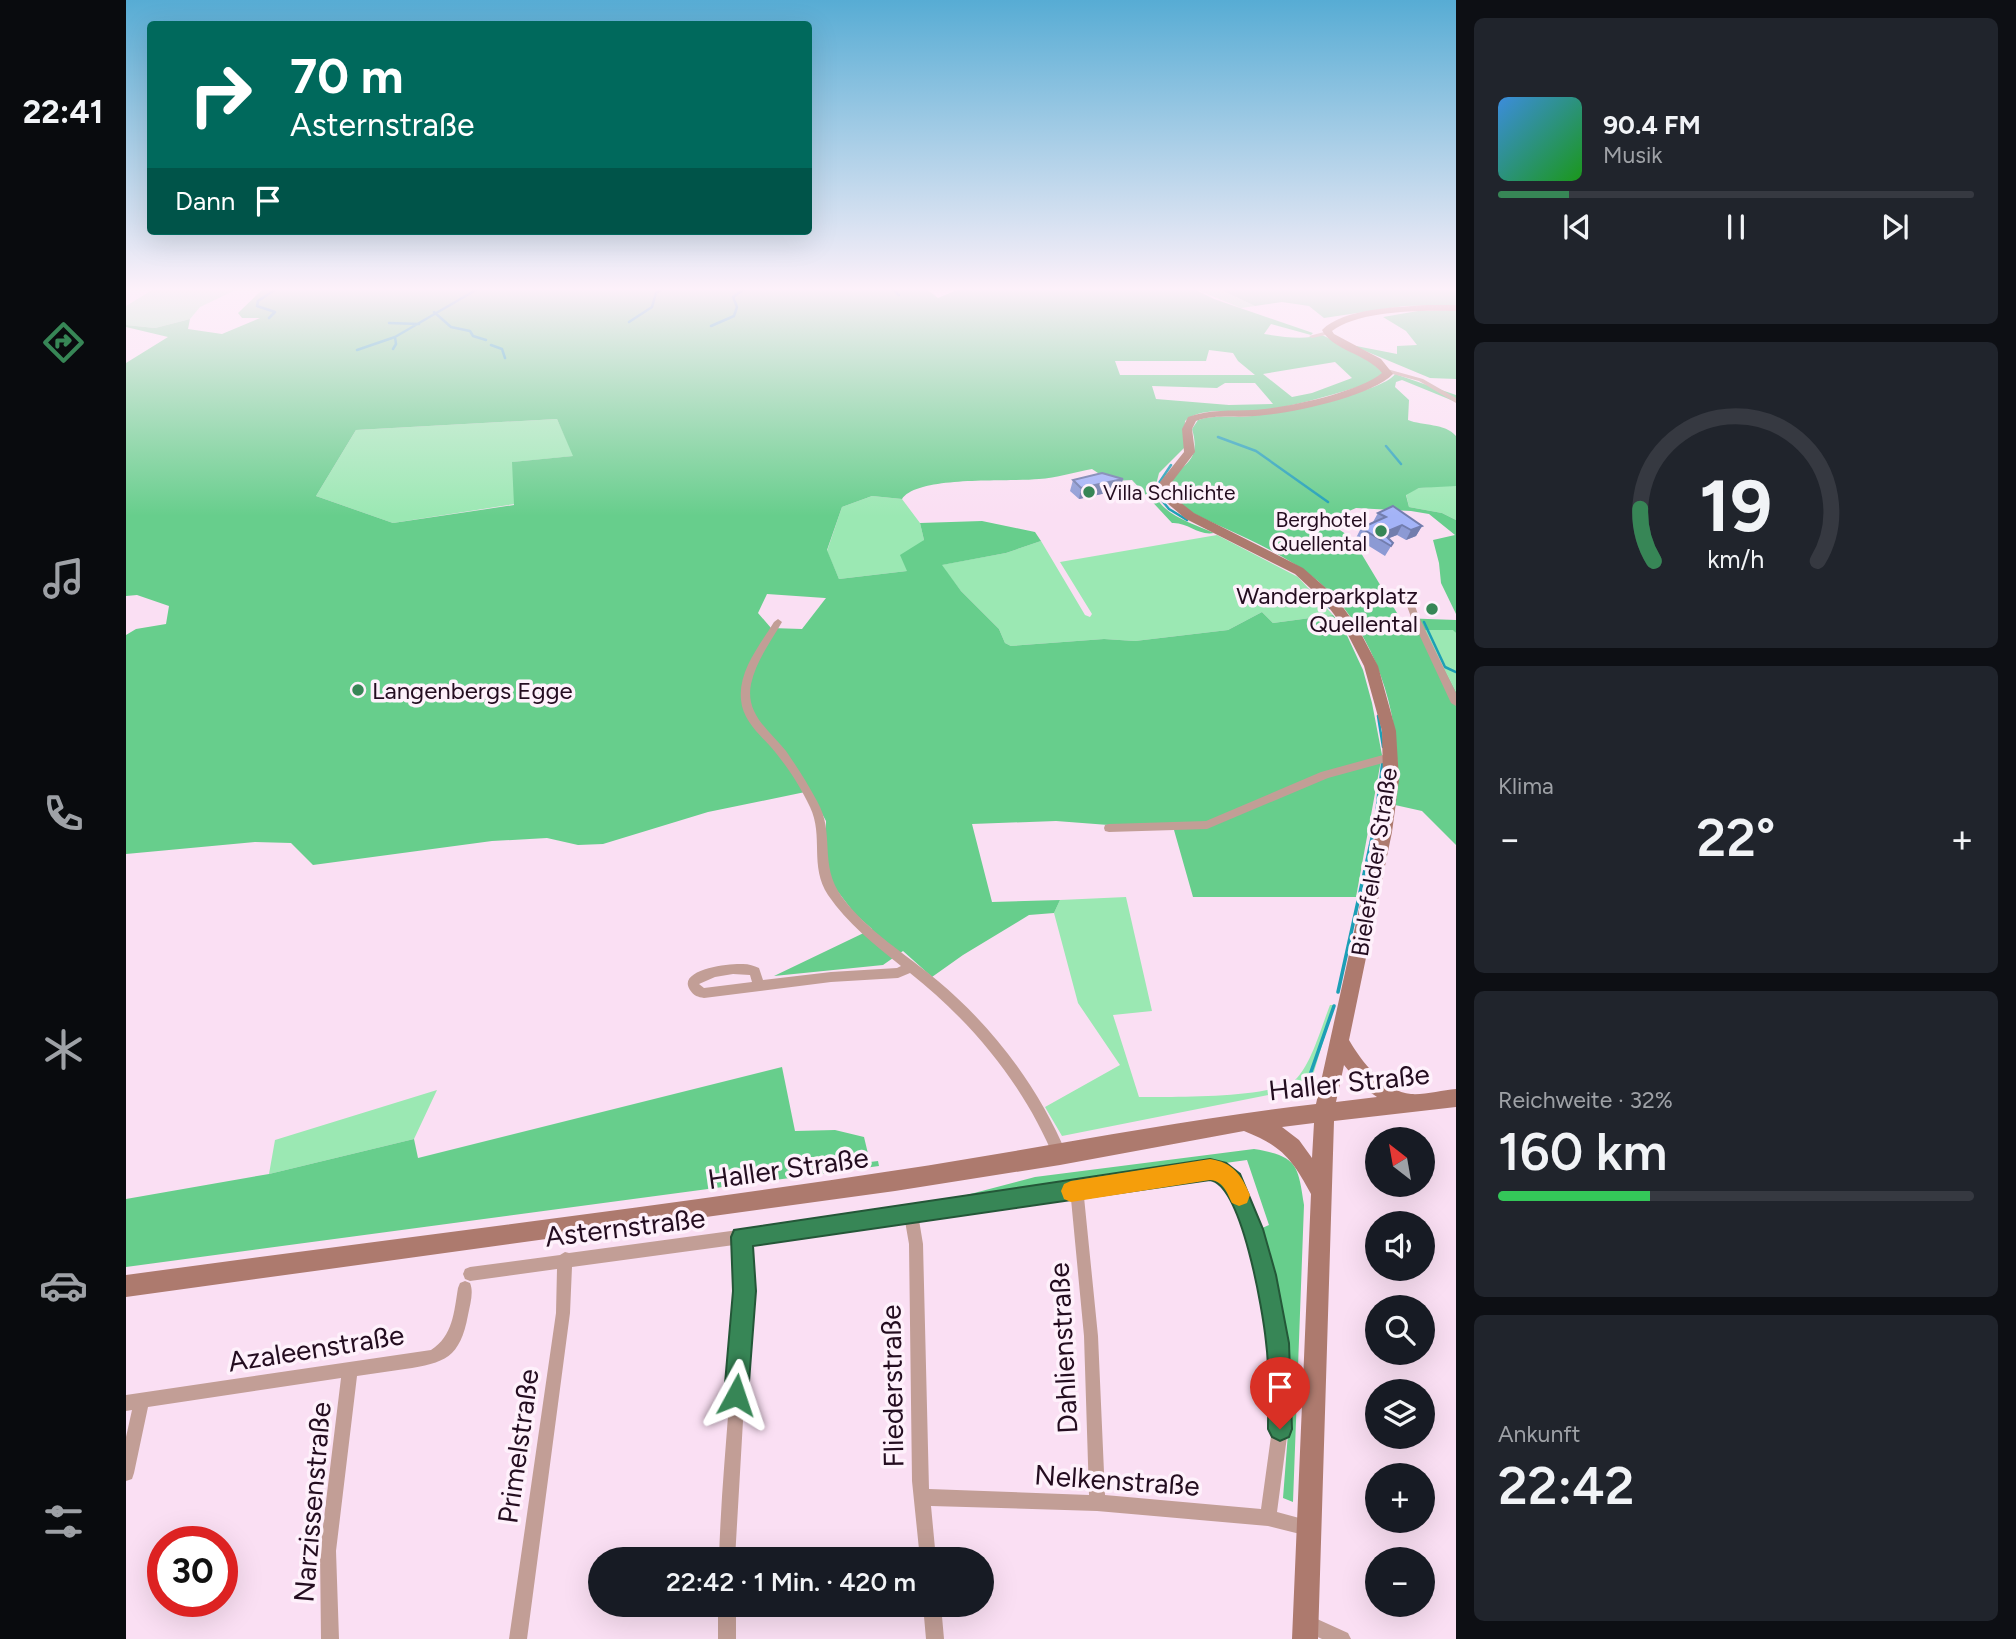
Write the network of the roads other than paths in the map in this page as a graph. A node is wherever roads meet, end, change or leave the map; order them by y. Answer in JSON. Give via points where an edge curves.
{"nodes":[{"id":1,"x":1380,"y":363,"type":"edge"},
{"id":2,"x":1387,"y":370,"type":"junction"},
{"id":3,"x":1456,"y":401,"type":"edge"},
{"id":4,"x":1407,"y":595,"type":"dead end"},
{"id":5,"x":778,"y":622,"type":"dead end"},
{"id":6,"x":1456,"y":703,"type":"edge"},
{"id":7,"x":1391,"y":759,"type":"junction"},
{"id":8,"x":1109,"y":828,"type":"dead end"},
{"id":9,"x":910,"y":967,"type":"junction"},
{"id":10,"x":759,"y":985,"type":"junction"},
{"id":11,"x":1340,"y":1043,"type":"junction"},
{"id":12,"x":1456,"y":1098,"type":"edge"},
{"id":13,"x":1410,"y":1103,"type":"junction"},
{"id":14,"x":1324,"y":1113,"type":"junction"},
{"id":15,"x":1241,"y":1122,"type":"junction"},
{"id":16,"x":1060,"y":1155,"type":"junction"},
{"id":17,"x":1320,"y":1189,"type":"junction"},
{"id":18,"x":1077,"y":1191,"type":"junction"},
{"id":19,"x":911,"y":1212,"type":"junction"},
{"id":20,"x":741,"y":1237,"type":"junction"},
{"id":21,"x":565,"y":1259,"type":"junction"},
{"id":22,"x":468,"y":1281,"type":"joint"},
{"id":23,"x":126,"y":1286,"type":"edge"},
{"id":24,"x":350,"y":1370,"type":"junction"},
{"id":25,"x":134,"y":1401,"type":"edge"},
{"id":26,"x":126,"y":1473,"type":"edge"},
{"id":27,"x":921,"y":1497,"type":"junction"},
{"id":28,"x":1097,"y":1503,"type":"junction"},
{"id":29,"x":1268,"y":1518,"type":"junction"},
{"id":30,"x":1308,"y":1528,"type":"junction"},
{"id":31,"x":727,"y":1547,"type":"edge"},
{"id":32,"x":927,"y":1547,"type":"edge"},
{"id":33,"x":727,"y":1617,"type":"edge"},
{"id":34,"x":933,"y":1617,"type":"edge"},
{"id":35,"x":1305,"y":1631,"type":"edge"},
{"id":36,"x":330,"y":1639,"type":"edge"},
{"id":37,"x":518,"y":1639,"type":"edge"},
{"id":38,"x":727,"y":1639,"type":"edge"},
{"id":39,"x":935,"y":1639,"type":"edge"},
{"id":40,"x":1342,"y":1639,"type":"edge"}],
"edges":[{"from":1,"to":2,"type":"main road"},
{"from":2,"to":3,"type":"street","via":[[1416,378]]},
{"from":2,"to":7,"type":"main road","name":"Bielefelder Straße","via":[[1379,383],[1338,395],[1257,413],[1206,414],[1192,419],[1187,429],[1190,452],[1164,488],[1165,496],[1179,510],[1282,561],[1329,598],[1371,666],[1383,705]]},
{"from":4,"to":6,"type":"street"},
{"from":5,"to":9,"type":"street","via":[[748,680],[746,704],[819,814],[820,859],[830,889],[852,916]]},
{"from":7,"to":8,"type":"street","via":[[1325,775],[1206,825]]},
{"from":7,"to":11,"type":"main road","name":"Bielefelder Straße","via":[[1384,832]]},
{"from":9,"to":10,"type":"street","via":[[898,973]]},
{"from":9,"to":16,"type":"street","via":[[969,1019],[1018,1078]]},
{"from":10,"to":10,"type":"street","via":[[704,993],[693,985],[702,975],[746,969],[755,972]]},
{"from":11,"to":13,"type":"main road","via":[[1368,1081]]},
{"from":11,"to":14,"type":"main road","name":"Bielefelder Straße"},
{"from":12,"to":13,"type":"main road","name":"Haller Straße"},
{"from":13,"to":14,"type":"main road","name":"Haller Straße"},
{"from":14,"to":15,"type":"main road","name":"Haller Straße"},
{"from":14,"to":17,"type":"main road","name":"Bielefelder Straße"},
{"from":15,"to":16,"type":"main road","name":"Haller Straße"},
{"from":15,"to":17,"type":"main road","via":[[1286,1141]]},
{"from":16,"to":23,"type":"main road","name":"Haller Straße"},
{"from":17,"to":30,"type":"main road","name":"Bielefelder Straße"},
{"from":18,"to":19,"type":"street","name":"Asternstraße"},
{"from":18,"to":28,"type":"street","name":"Dahlienstraße","via":[[1091,1336]]},
{"from":18,"to":29,"type":"street","name":"Asternstraße","via":[[1210,1169],[1219,1170],[1233,1182],[1253,1229],[1278,1343],[1280,1429]]},
{"from":19,"to":20,"type":"street","name":"Asternstraße"},
{"from":19,"to":27,"type":"street","name":"Fliederstraße","via":[[916,1244]]},
{"from":20,"to":21,"type":"street","name":"Asternstraße"},
{"from":20,"to":31,"type":"street","via":[[744,1291]]},
{"from":21,"to":22,"type":"street","name":"Asternstraße"},
{"from":21,"to":37,"type":"street","name":"Primelstraße","via":[[563,1313]]},
{"from":22,"to":24,"type":"street","name":"Azaleenstraße","via":[[458,1331],[445,1352]]},
{"from":24,"to":25,"type":"street","name":"Azaleenstraße"},
{"from":24,"to":36,"type":"street","name":"Narzissenstraße","via":[[328,1552]]},
{"from":25,"to":26,"type":"street"},
{"from":27,"to":28,"type":"street","name":"Nelkenstraße"},
{"from":27,"to":32,"type":"street","name":"Fliederstraße"},
{"from":28,"to":29,"type":"street","name":"Nelkenstraße"},
{"from":29,"to":30,"type":"street","name":"Nelkenstraße"},
{"from":30,"to":35,"type":"main road","name":"Bielefelder Straße"},
{"from":33,"to":38,"type":"street"},
{"from":34,"to":39,"type":"street"},
{"from":35,"to":40,"type":"street"}]}
